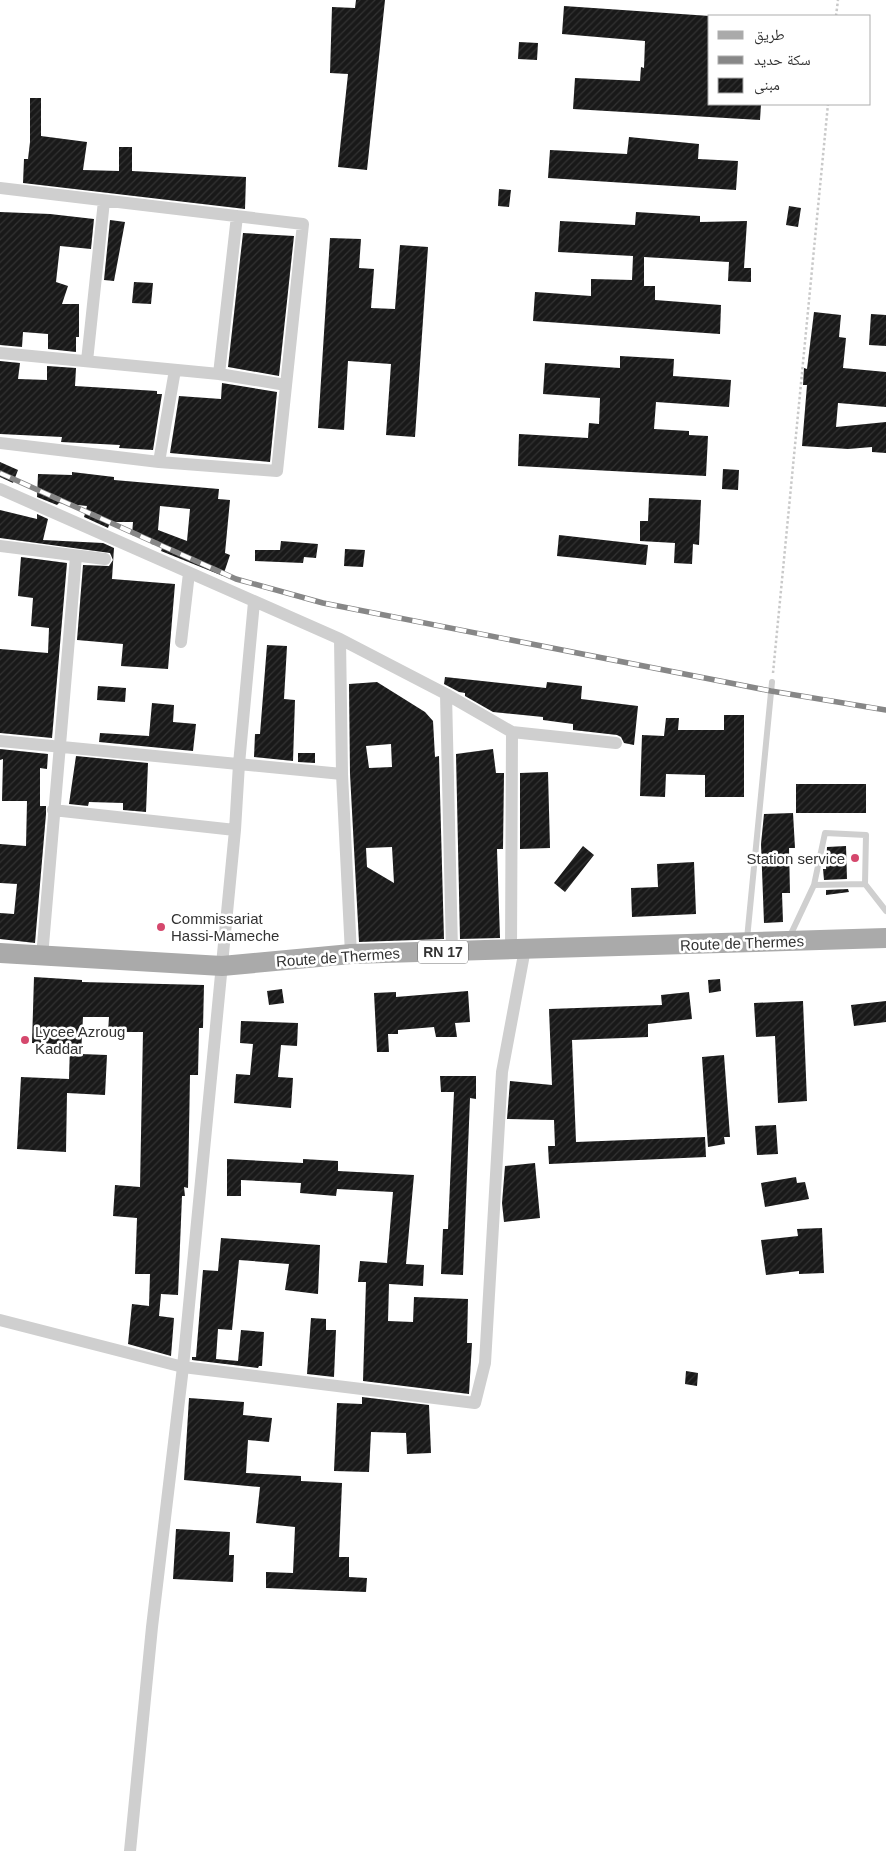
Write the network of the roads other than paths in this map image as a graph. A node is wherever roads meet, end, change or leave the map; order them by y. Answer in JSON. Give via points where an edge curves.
{"nodes":[{"id":1,"x":0,"y":188,"type":"edge"},
{"id":2,"x":104,"y":201,"type":"junction"},
{"id":3,"x":237,"y":216,"type":"junction"},
{"id":4,"x":0,"y":353,"type":"edge"},
{"id":5,"x":87,"y":361,"type":"junction"},
{"id":6,"x":175,"y":370,"type":"junction"},
{"id":7,"x":219,"y":374,"type":"junction"},
{"id":8,"x":286,"y":385,"type":"junction"},
{"id":9,"x":0,"y":443,"type":"edge"},
{"id":10,"x":159,"y":462,"type":"junction"},
{"id":11,"x":0,"y":489,"type":"edge"},
{"id":12,"x":0,"y":546,"type":"edge"},
{"id":13,"x":76,"y":556,"type":"junction"},
{"id":14,"x":104,"y":559,"type":"dead end"},
{"id":15,"x":189,"y":573,"type":"junction"},
{"id":16,"x":254,"y":602,"type":"junction"},
{"id":17,"x":340,"y":639,"type":"junction"},
{"id":18,"x":181,"y":642,"type":"dead end"},
{"id":19,"x":772,"y":682,"type":"road end"},
{"id":20,"x":446,"y":694,"type":"junction"},
{"id":21,"x":512,"y":732,"type":"junction"},
{"id":22,"x":0,"y":741,"type":"edge"},
{"id":23,"x":616,"y":743,"type":"dead end"},
{"id":24,"x":59,"y":746,"type":"junction"},
{"id":25,"x":239,"y":764,"type":"junction"},
{"id":26,"x":342,"y":774,"type":"junction"},
{"id":27,"x":53,"y":810,"type":"junction"},
{"id":28,"x":235,"y":830,"type":"junction"},
{"id":29,"x":865,"y":884,"type":"junction"},
{"id":30,"x":814,"y":885,"type":"junction"},
{"id":31,"x":886,"y":911,"type":"edge"},
{"id":32,"x":886,"y":938,"type":"edge"},
{"id":33,"x":788,"y":941,"type":"junction"},
{"id":34,"x":747,"y":943,"type":"junction"},
{"id":35,"x":518,"y":949,"type":"junction"},
{"id":36,"x":452,"y":951,"type":"junction"},
{"id":37,"x":0,"y":953,"type":"edge"},
{"id":38,"x":351,"y":954,"type":"junction"},
{"id":39,"x":42,"y":957,"type":"junction"},
{"id":40,"x":222,"y":966,"type":"junction"},
{"id":41,"x":0,"y":1320,"type":"edge"},
{"id":42,"x":183,"y":1367,"type":"junction"},
{"id":43,"x":130,"y":1851,"type":"edge"}],
"edges":[{"from":1,"to":2,"type":"street"},
{"from":2,"to":3,"type":"street"},
{"from":2,"to":5,"type":"street"},
{"from":3,"to":7,"type":"street"},
{"from":3,"to":8,"type":"street","via":[[303,224]]},
{"from":4,"to":5,"type":"street"},
{"from":5,"to":6,"type":"street"},
{"from":6,"to":7,"type":"street"},
{"from":6,"to":10,"type":"street"},
{"from":7,"to":8,"type":"street"},
{"from":8,"to":10,"type":"street","via":[[278,471]]},
{"from":9,"to":10,"type":"street"},
{"from":11,"to":15,"type":"street"},
{"from":12,"to":13,"type":"street"},
{"from":13,"to":14,"type":"street"},
{"from":13,"to":24,"type":"street"},
{"from":15,"to":16,"type":"street"},
{"from":15,"to":18,"type":"street"},
{"from":16,"to":17,"type":"street"},
{"from":16,"to":25,"type":"street"},
{"from":17,"to":20,"type":"street"},
{"from":17,"to":26,"type":"street"},
{"from":19,"to":34,"type":"lane"},
{"from":20,"to":21,"type":"street"},
{"from":20,"to":36,"type":"street"},
{"from":21,"to":23,"type":"street"},
{"from":21,"to":35,"type":"street"},
{"from":22,"to":24,"type":"street"},
{"from":24,"to":25,"type":"street"},
{"from":24,"to":27,"type":"street"},
{"from":25,"to":26,"type":"street"},
{"from":25,"to":28,"type":"street"},
{"from":26,"to":38,"type":"street"},
{"from":27,"to":28,"type":"street"},
{"from":27,"to":39,"type":"street"},
{"from":28,"to":40,"type":"street"},
{"from":29,"to":30,"type":"lane"},
{"from":29,"to":30,"type":"lane","via":[[866,835],[826,833]]},
{"from":29,"to":31,"type":"lane"},
{"from":30,"to":33,"type":"lane"},
{"from":32,"to":33,"type":"main road","name":"Route de Thermes","number":"RN 17"},
{"from":33,"to":34,"type":"main road","name":"Route de Thermes","number":"RN 17"},
{"from":34,"to":35,"type":"main road","name":"Route de Thermes","number":"RN 17"},
{"from":35,"to":36,"type":"main road","name":"Route de Thermes","number":"RN 17"},
{"from":35,"to":42,"type":"street","via":[[502,1072],[485,1363],[475,1403]]},
{"from":36,"to":38,"type":"main road","name":"Route de Thermes","number":"RN 17"},
{"from":37,"to":39,"type":"main road","name":"Route de Thermes","number":"RN 17"},
{"from":38,"to":40,"type":"main road","name":"Route de Thermes","number":"RN 17"},
{"from":39,"to":40,"type":"main road","name":"Route de Thermes","number":"RN 17"},
{"from":40,"to":42,"type":"street"},
{"from":41,"to":42,"type":"street"},
{"from":42,"to":43,"type":"street","via":[[152,1627]]}]}
